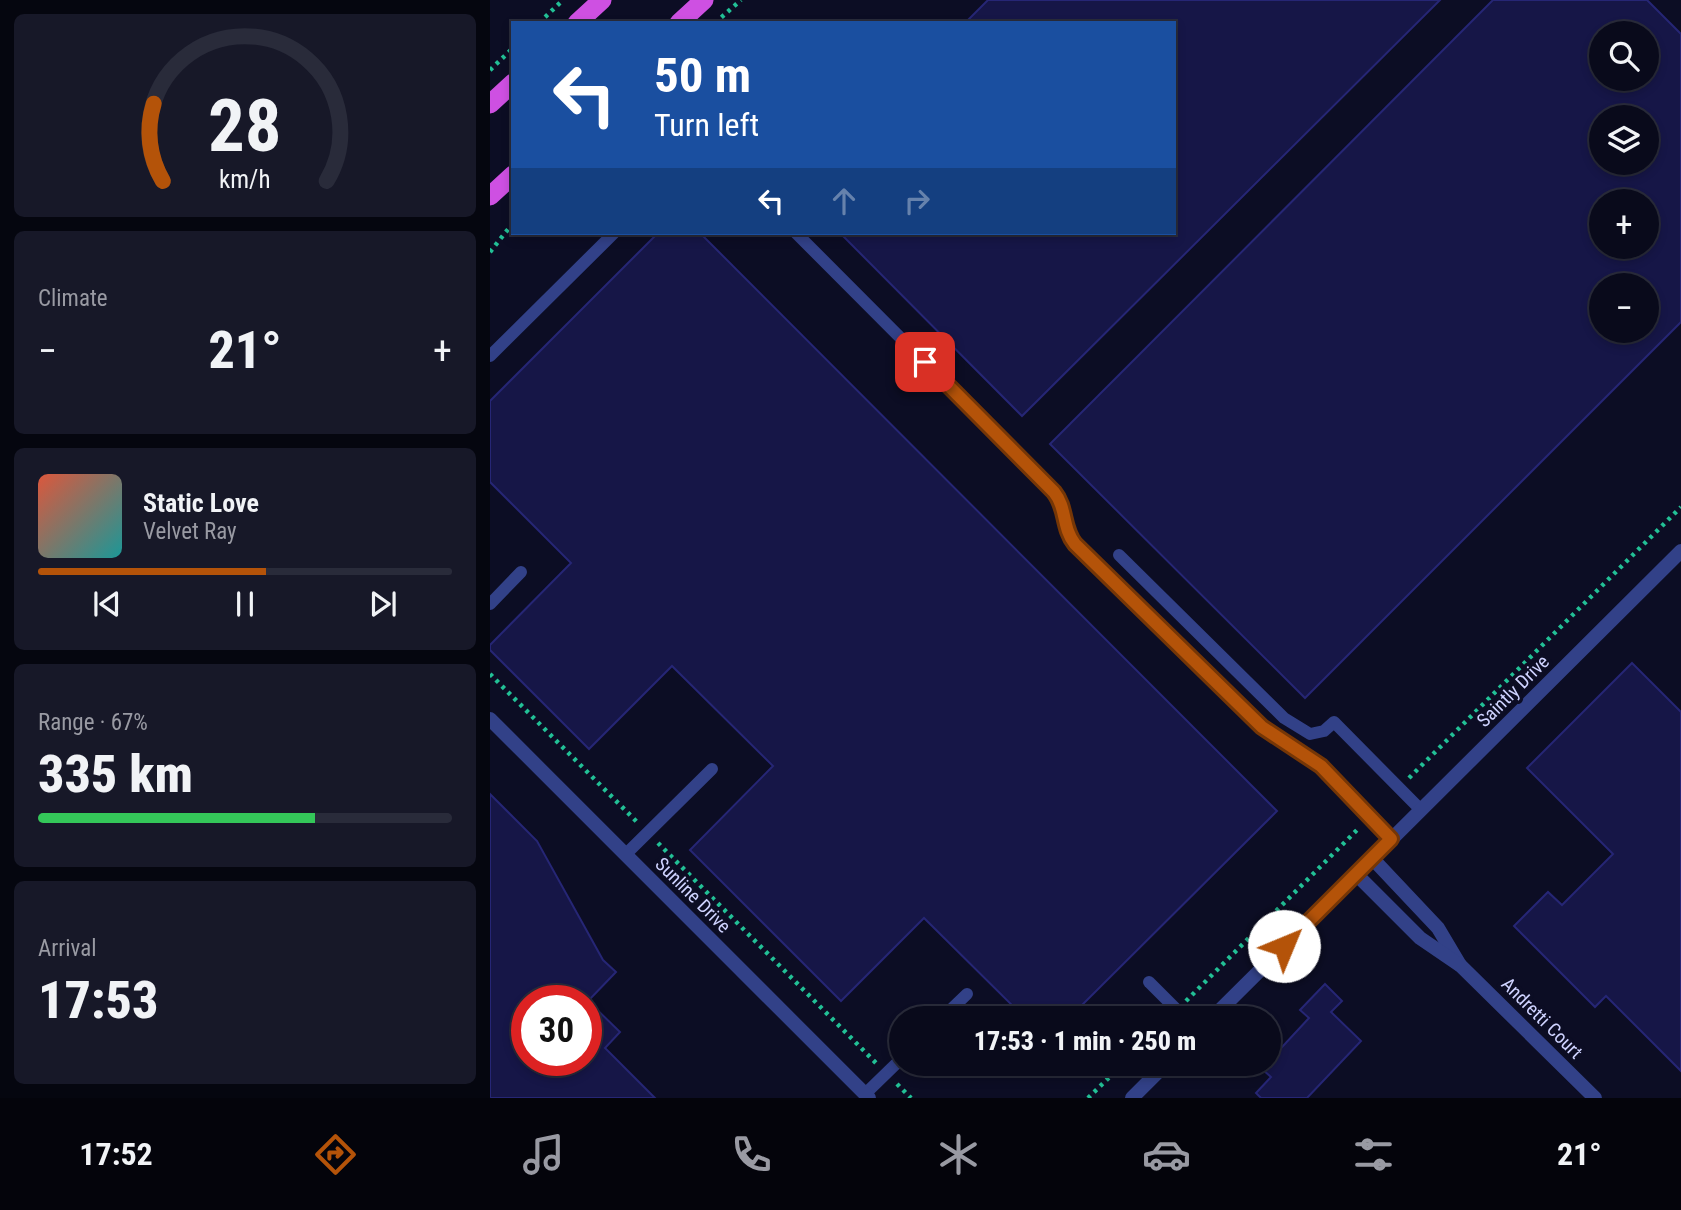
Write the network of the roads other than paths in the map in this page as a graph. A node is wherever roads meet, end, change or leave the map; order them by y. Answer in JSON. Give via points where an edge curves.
{"nodes":[{"id":1,"x":602,"y":0,"type":"edge"},
{"id":2,"x":704,"y":0,"type":"edge"},
{"id":3,"x":579,"y":21,"type":"edge"},
{"id":4,"x":681,"y":21,"type":"edge"},
{"id":5,"x":511,"y":85,"type":"edge"},
{"id":6,"x":490,"y":104,"type":"edge"},
{"id":7,"x":511,"y":177,"type":"edge"},
{"id":8,"x":490,"y":196,"type":"edge"},
{"id":9,"x":612,"y":235,"type":"edge"},
{"id":10,"x":798,"y":235,"type":"edge"},
{"id":11,"x":490,"y":356,"type":"edge"},
{"id":12,"x":1681,"y":551,"type":"edge"},
{"id":13,"x":1119,"y":555,"type":"dead end"},
{"id":14,"x":521,"y":572,"type":"dead end"},
{"id":15,"x":490,"y":604,"type":"edge"},
{"id":16,"x":490,"y":719,"type":"edge"},
{"id":17,"x":712,"y":769,"type":"dead end"},
{"id":18,"x":1421,"y":810,"type":"junction"},
{"id":19,"x":1391,"y":839,"type":"junction"},
{"id":20,"x":626,"y":854,"type":"junction"},
{"id":21,"x":1372,"y":858,"type":"junction"},
{"id":22,"x":1356,"y":874,"type":"junction"},
{"id":23,"x":1461,"y":966,"type":"junction"},
{"id":24,"x":1149,"y":982,"type":"dead end"},
{"id":25,"x":967,"y":994,"type":"dead end"},
{"id":26,"x":954,"y":1006,"type":"edge"},
{"id":27,"x":1173,"y":1006,"type":"edge"},
{"id":28,"x":1224,"y":1006,"type":"edge"},
{"id":29,"x":889,"y":1070,"type":"edge"},
{"id":30,"x":1154,"y":1076,"type":"edge"},
{"id":31,"x":867,"y":1096,"type":"edge"},
{"id":32,"x":1132,"y":1098,"type":"edge"},
{"id":33,"x":1595,"y":1098,"type":"edge"}],
"edges":[{"from":1,"to":3,"type":"highway"},
{"from":2,"to":4,"type":"highway"},
{"from":5,"to":6,"type":"highway"},
{"from":7,"to":8,"type":"highway"},
{"from":9,"to":11,"type":"lane"},
{"from":10,"to":19,"type":"lane","via":[[1054,492],[1075,544],[1262,727],[1321,766]]},
{"from":12,"to":18,"type":"street","name":"Saintly Drive"},
{"from":13,"to":18,"type":"lane","via":[[1284,718],[1310,734],[1324,731],[1334,722]]},
{"from":14,"to":15,"type":"lane"},
{"from":16,"to":20,"type":"street","name":"Sunline Drive"},
{"from":17,"to":20,"type":"lane"},
{"from":18,"to":19,"type":"street","name":"Saintly Drive"},
{"from":19,"to":21,"type":"street","name":"Saintly Drive"},
{"from":20,"to":31,"type":"street","name":"Sunline Drive"},
{"from":21,"to":22,"type":"street","name":"Saintly Drive"},
{"from":21,"to":23,"type":"street","via":[[1438,928]]},
{"from":22,"to":23,"type":"street","via":[[1420,938]]},
{"from":22,"to":28,"type":"street","name":"Saintly Drive"},
{"from":23,"to":33,"type":"street","name":"Andretti Court"},
{"from":24,"to":27,"type":"lane"},
{"from":25,"to":26,"type":"lane"},
{"from":29,"to":31,"type":"lane"},
{"from":30,"to":32,"type":"street"}]}
